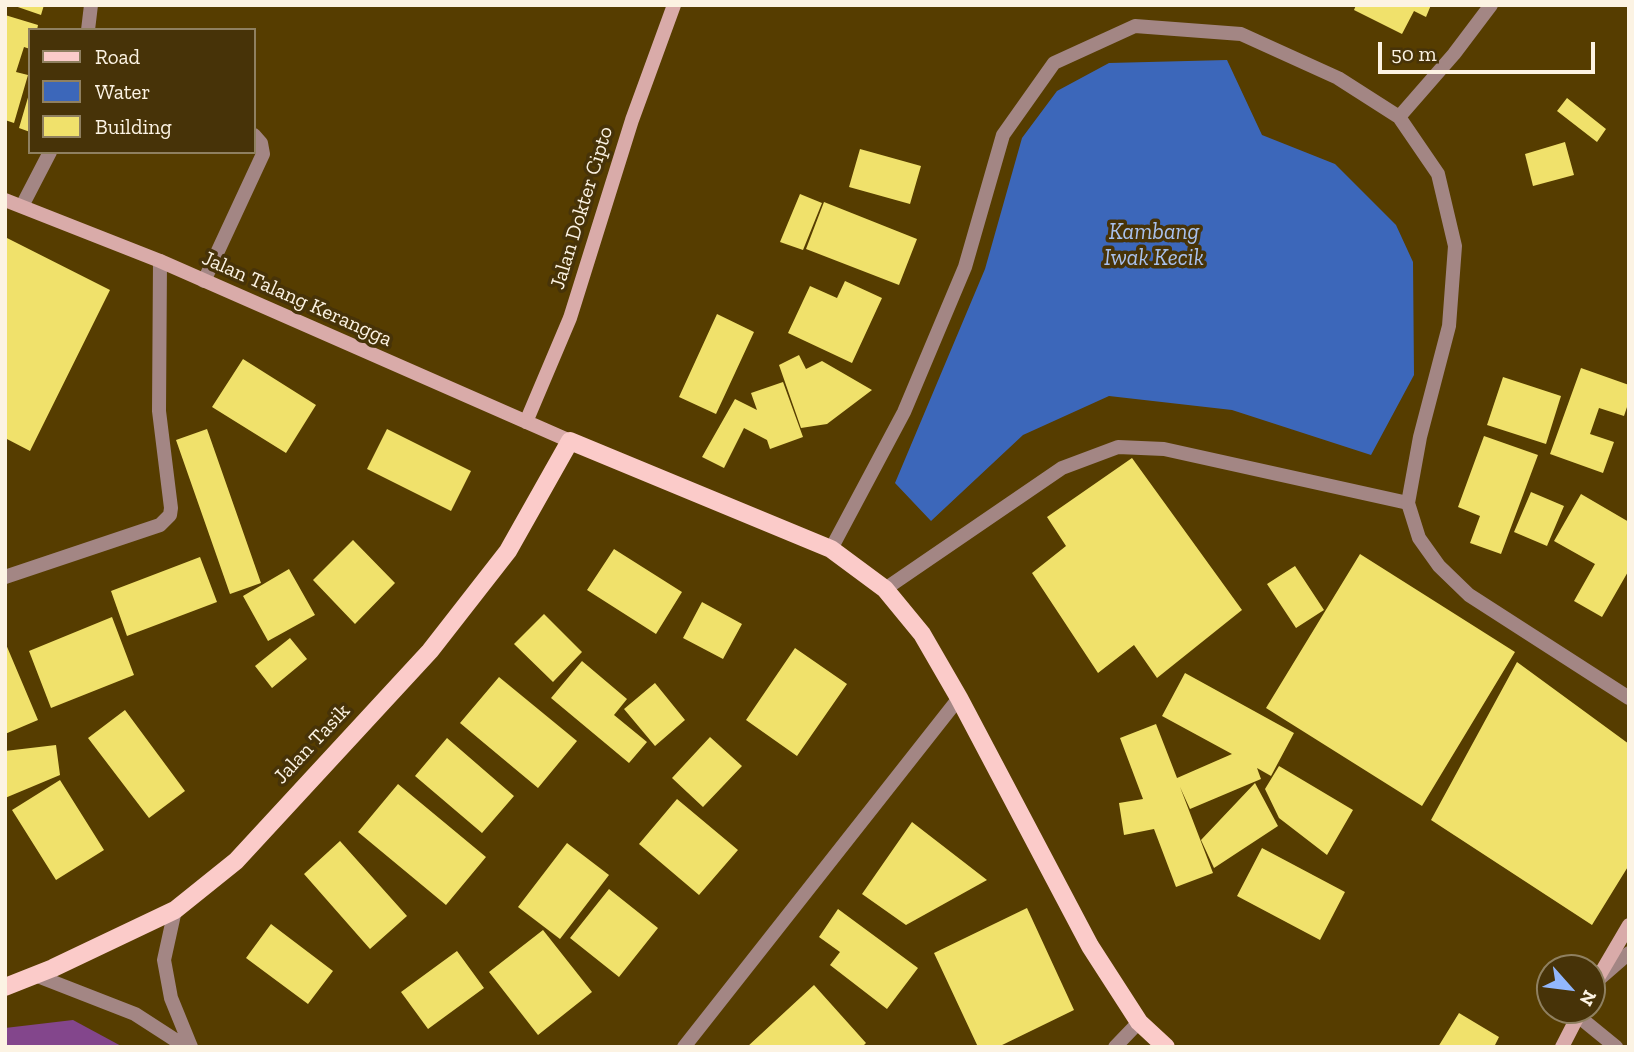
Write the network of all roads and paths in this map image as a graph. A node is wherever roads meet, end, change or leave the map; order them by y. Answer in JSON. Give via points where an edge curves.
{"nodes":[{"id":1,"x":91,"y":5,"type":"edge"},
{"id":2,"x":674,"y":5,"type":"edge"},
{"id":3,"x":1491,"y":5,"type":"edge"},
{"id":4,"x":88,"y":28,"type":"edge"},
{"id":5,"x":1399,"y":117,"type":"junction"},
{"id":6,"x":256,"y":137,"type":"edge"},
{"id":7,"x":49,"y":154,"type":"edge"},
{"id":8,"x":5,"y":200,"type":"edge"},
{"id":9,"x":22,"y":206,"type":"junction"},
{"id":10,"x":160,"y":261,"type":"junction"},
{"id":11,"x":204,"y":281,"type":"junction"},
{"id":12,"x":526,"y":422,"type":"junction"},
{"id":13,"x":570,"y":441,"type":"junction"},
{"id":14,"x":1408,"y":503,"type":"junction"},
{"id":15,"x":831,"y":550,"type":"junction"},
{"id":16,"x":5,"y":577,"type":"edge"},
{"id":17,"x":885,"y":589,"type":"junction"},
{"id":18,"x":959,"y":698,"type":"junction"},
{"id":19,"x":1629,"y":698,"type":"edge"},
{"id":20,"x":175,"y":910,"type":"junction"},
{"id":21,"x":1629,"y":925,"type":"edge"},
{"id":22,"x":1629,"y":953,"type":"edge"},
{"id":23,"x":1606,"y":964,"type":"edge"},
{"id":24,"x":1606,"y":974,"type":"edge"},
{"id":25,"x":35,"y":975,"type":"junction"},
{"id":26,"x":5,"y":987,"type":"edge"},
{"id":27,"x":1139,"y":1022,"type":"junction"},
{"id":28,"x":1574,"y":1024,"type":"edge"},
{"id":29,"x":1591,"y":1024,"type":"edge"},
{"id":30,"x":189,"y":1047,"type":"edge"},
{"id":31,"x":684,"y":1047,"type":"edge"},
{"id":32,"x":1115,"y":1047,"type":"edge"},
{"id":33,"x":1166,"y":1047,"type":"edge"},
{"id":34,"x":1562,"y":1047,"type":"edge"},
{"id":35,"x":1616,"y":1047,"type":"edge"}],
"edges":[{"from":1,"to":4,"type":"street"},
{"from":2,"to":12,"type":"street","name":"Jalan Dokter Cipto","via":[[632,120],[570,318]]},
{"from":3,"to":5,"type":"street"},
{"from":5,"to":14,"type":"street","via":[[1438,174],[1455,246],[1449,326]]},
{"from":5,"to":15,"type":"street","via":[[1338,78],[1241,34],[1135,26],[1054,63],[1003,135],[965,267],[904,412]]},
{"from":6,"to":11,"type":"street","via":[[263,154]]},
{"from":7,"to":9,"type":"street"},
{"from":8,"to":9,"type":"street","name":"Jalan Talang Kerangga"},
{"from":9,"to":10,"type":"street","name":"Jalan Talang Kerangga"},
{"from":10,"to":11,"type":"street","name":"Jalan Talang Kerangga"},
{"from":10,"to":16,"type":"street","via":[[159,411],[170,515],[160,525]]},
{"from":11,"to":12,"type":"street","name":"Jalan Talang Kerangga"},
{"from":12,"to":13,"type":"street","name":"Jalan Talang Kerangga"},
{"from":13,"to":15,"type":"main road"},
{"from":13,"to":20,"type":"main road","name":"Jalan Tasik","via":[[508,551],[430,651],[236,860]]},
{"from":14,"to":17,"type":"street","via":[[1164,449],[1118,447],[1062,468]]},
{"from":14,"to":19,"type":"street","via":[[1419,538],[1439,566],[1469,594]]},
{"from":15,"to":17,"type":"main road"},
{"from":17,"to":18,"type":"main road","via":[[922,634]]},
{"from":18,"to":27,"type":"main road","via":[[1090,946]]},
{"from":18,"to":31,"type":"street"},
{"from":20,"to":25,"type":"main road","name":"Jalan Tasik"},
{"from":20,"to":30,"type":"street","via":[[164,960],[171,998]]},
{"from":21,"to":23,"type":"street"},
{"from":22,"to":24,"type":"street"},
{"from":25,"to":26,"type":"main road","name":"Jalan Tasik"},
{"from":25,"to":30,"type":"street","via":[[135,1014]]},
{"from":27,"to":32,"type":"street"},
{"from":27,"to":33,"type":"main road"},
{"from":28,"to":34,"type":"street"},
{"from":29,"to":35,"type":"street"}]}
